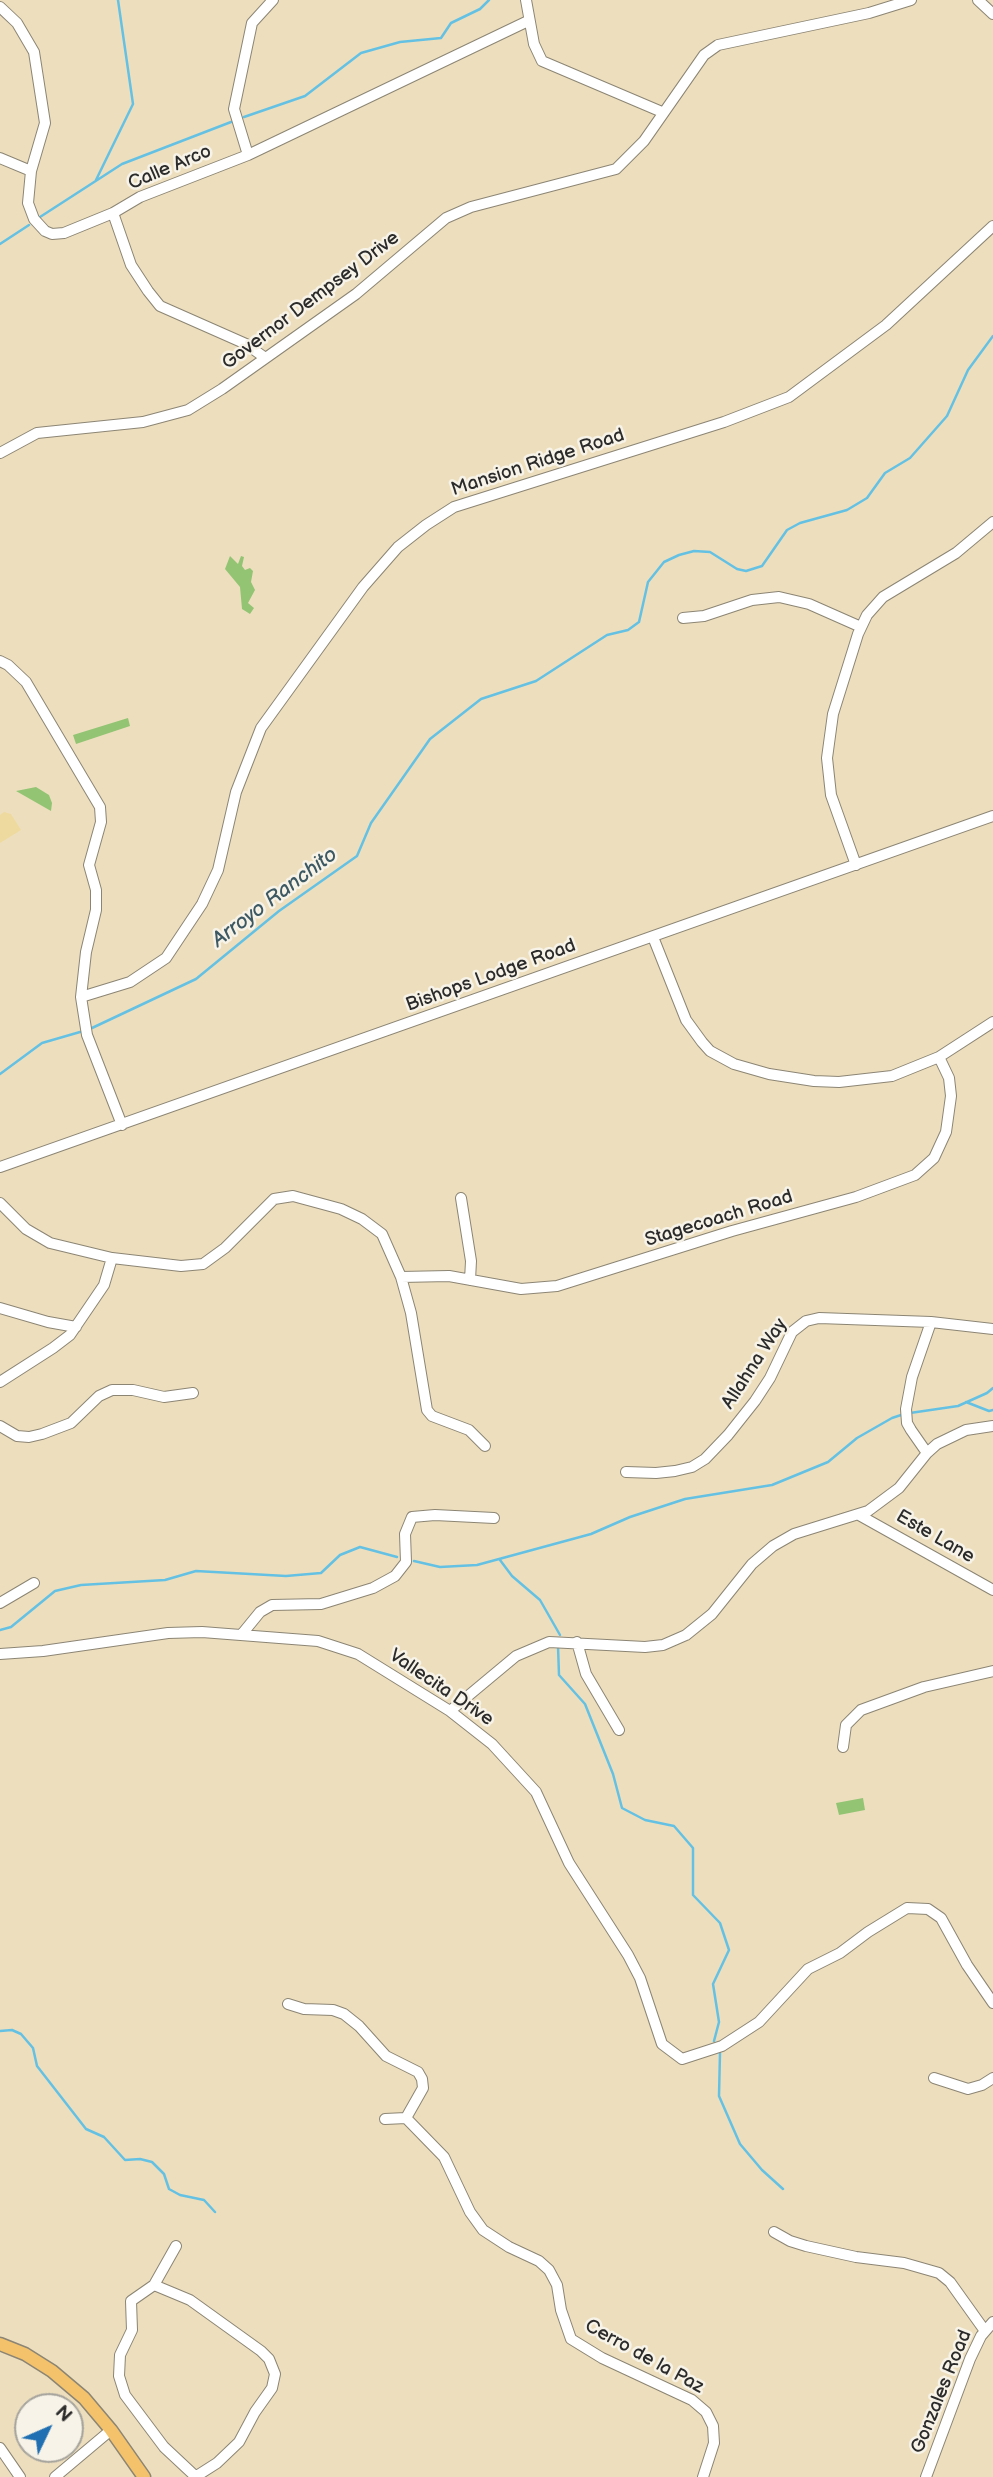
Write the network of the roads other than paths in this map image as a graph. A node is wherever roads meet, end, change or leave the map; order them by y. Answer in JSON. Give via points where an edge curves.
{"nodes":[{"id":1,"x":273,"y":0,"type":"edge"},
{"id":2,"x":526,"y":0,"type":"edge"},
{"id":3,"x":978,"y":0,"type":"edge"},
{"id":4,"x":905,"y":1,"type":"edge"},
{"id":5,"x":0,"y":7,"type":"edge"},
{"id":6,"x":993,"y":14,"type":"edge"},
{"id":7,"x":528,"y":21,"type":"junction"},
{"id":8,"x":662,"y":112,"type":"junction"},
{"id":9,"x":248,"y":155,"type":"junction"},
{"id":10,"x":0,"y":158,"type":"edge"},
{"id":11,"x":31,"y":171,"type":"junction"},
{"id":12,"x":113,"y":213,"type":"junction"},
{"id":13,"x":993,"y":226,"type":"edge"},
{"id":14,"x":264,"y":357,"type":"junction"},
{"id":15,"x":0,"y":453,"type":"edge"},
{"id":16,"x":993,"y":522,"type":"edge"},
{"id":17,"x":683,"y":618,"type":"dead end"},
{"id":18,"x":861,"y":627,"type":"junction"},
{"id":19,"x":0,"y":661,"type":"edge"},
{"id":20,"x":993,"y":816,"type":"edge"},
{"id":21,"x":856,"y":865,"type":"junction"},
{"id":22,"x":653,"y":937,"type":"junction"},
{"id":23,"x":81,"y":997,"type":"junction"},
{"id":24,"x":993,"y":1021,"type":"edge"},
{"id":25,"x":939,"y":1057,"type":"junction"},
{"id":26,"x":122,"y":1125,"type":"junction"},
{"id":27,"x":0,"y":1167,"type":"edge"},
{"id":28,"x":461,"y":1198,"type":"dead end"},
{"id":29,"x":0,"y":1203,"type":"edge"},
{"id":30,"x":112,"y":1258,"type":"junction"},
{"id":31,"x":401,"y":1277,"type":"junction"},
{"id":32,"x":470,"y":1280,"type":"junction"},
{"id":33,"x":0,"y":1308,"type":"edge"},
{"id":34,"x":930,"y":1322,"type":"junction"},
{"id":35,"x":76,"y":1328,"type":"junction"},
{"id":36,"x":993,"y":1329,"type":"edge"},
{"id":37,"x":0,"y":1382,"type":"edge"},
{"id":38,"x":193,"y":1394,"type":"dead end"},
{"id":39,"x":0,"y":1426,"type":"edge"},
{"id":40,"x":993,"y":1426,"type":"edge"},
{"id":41,"x":485,"y":1446,"type":"dead end"},
{"id":42,"x":927,"y":1453,"type":"junction"},
{"id":43,"x":626,"y":1472,"type":"dead end"},
{"id":44,"x":859,"y":1516,"type":"junction"},
{"id":45,"x":494,"y":1518,"type":"dead end"},
{"id":46,"x":34,"y":1583,"type":"dead end"},
{"id":47,"x":993,"y":1590,"type":"edge"},
{"id":48,"x":0,"y":1603,"type":"edge"},
{"id":49,"x":243,"y":1634,"type":"junction"},
{"id":50,"x":577,"y":1642,"type":"junction"},
{"id":51,"x":0,"y":1654,"type":"edge"},
{"id":52,"x":993,"y":1671,"type":"edge"},
{"id":53,"x":450,"y":1711,"type":"junction"},
{"id":54,"x":619,"y":1730,"type":"dead end"},
{"id":55,"x":843,"y":1747,"type":"dead end"},
{"id":56,"x":993,"y":2003,"type":"edge"},
{"id":57,"x":288,"y":2004,"type":"dead end"},
{"id":58,"x":934,"y":2078,"type":"dead end"},
{"id":59,"x":993,"y":2078,"type":"edge"},
{"id":60,"x":406,"y":2118,"type":"junction"},
{"id":61,"x":386,"y":2119,"type":"dead end"},
{"id":62,"x":774,"y":2232,"type":"dead end"},
{"id":63,"x":176,"y":2246,"type":"dead end"},
{"id":64,"x":154,"y":2285,"type":"junction"},
{"id":65,"x":993,"y":2322,"type":"edge"},
{"id":66,"x":985,"y":2330,"type":"junction"},
{"id":67,"x":0,"y":2344,"type":"edge"},
{"id":68,"x":111,"y":2430,"type":"junction"},
{"id":69,"x":0,"y":2448,"type":"edge"},
{"id":70,"x":20,"y":2477,"type":"edge"},
{"id":71,"x":55,"y":2477,"type":"edge"},
{"id":72,"x":144,"y":2477,"type":"edge"},
{"id":73,"x":195,"y":2477,"type":"edge"},
{"id":74,"x":703,"y":2477,"type":"edge"},
{"id":75,"x":926,"y":2477,"type":"edge"}],
"edges":[{"from":1,"to":9,"type":"street","via":[[252,23],[234,109]]},
{"from":2,"to":7,"type":"street"},
{"from":3,"to":6,"type":"street"},
{"from":4,"to":8,"type":"street","name":"Governor Dempsey Drive","via":[[718,45],[704,55]]},
{"from":5,"to":11,"type":"street","name":"Calle Arco","via":[[17,23],[34,52],[45,122]]},
{"from":7,"to":8,"type":"street","via":[[542,61]]},
{"from":7,"to":9,"type":"street","name":"Calle Arco"},
{"from":8,"to":14,"type":"street","name":"Governor Dempsey Drive","via":[[644,141],[615,169],[471,207],[446,218],[356,294]]},
{"from":9,"to":12,"type":"street","name":"Calle Arco","via":[[140,197]]},
{"from":10,"to":11,"type":"street"},
{"from":11,"to":12,"type":"street","name":"Calle Arco","via":[[28,203],[45,231],[65,233]]},
{"from":12,"to":14,"type":"street","via":[[131,265],[160,306],[246,344]]},
{"from":13,"to":23,"type":"street","name":"Mansion Ridge Road","via":[[886,326],[783,400],[454,507],[398,547],[362,587],[261,729],[236,792],[218,870],[202,904],[166,958],[130,982]]},
{"from":14,"to":15,"type":"street","name":"Governor Dempsey Drive","via":[[188,410],[144,422],[37,433]]},
{"from":16,"to":18,"type":"street","via":[[956,553],[883,597]]},
{"from":17,"to":18,"type":"street","via":[[704,617],[752,600],[779,597],[809,604]]},
{"from":18,"to":21,"type":"street","via":[[832,714],[827,758],[832,801]]},
{"from":19,"to":23,"type":"street","via":[[26,682],[100,807],[101,822],[89,855],[96,910]]},
{"from":20,"to":21,"type":"street","name":"Bishops Lodge Road"},
{"from":21,"to":22,"type":"street","name":"Bishops Lodge Road"},
{"from":22,"to":25,"type":"street","via":[[693,1031],[710,1051],[734,1063],[769,1074],[850,1082],[892,1076]]},
{"from":22,"to":26,"type":"street","name":"Bishops Lodge Road"},
{"from":23,"to":26,"type":"street","via":[[87,1035]]},
{"from":24,"to":25,"type":"street"},
{"from":25,"to":32,"type":"street","name":"Stagecoach Road","via":[[951,1096],[944,1138],[930,1163],[908,1178],[557,1286],[522,1289]]},
{"from":26,"to":27,"type":"street","name":"Bishops Lodge Road"},
{"from":28,"to":32,"type":"street"},
{"from":29,"to":30,"type":"street","via":[[40,1239]]},
{"from":30,"to":31,"type":"street","via":[[203,1264],[274,1199],[293,1196],[362,1219],[382,1234]]},
{"from":30,"to":35,"type":"street","via":[[104,1285]]},
{"from":31,"to":32,"type":"street","name":"Stagecoach Road"},
{"from":31,"to":41,"type":"street","via":[[427,1410],[469,1430]]},
{"from":33,"to":35,"type":"street"},
{"from":34,"to":36,"type":"street","name":"Allahna Way"},
{"from":34,"to":42,"type":"street","via":[[906,1409],[907,1423]]},
{"from":34,"to":43,"type":"street","name":"Allahna Way","via":[[806,1321],[792,1332],[755,1401],[705,1459],[674,1471]]},
{"from":35,"to":37,"type":"street","via":[[59,1345]]},
{"from":38,"to":39,"type":"street","via":[[164,1397],[112,1390],[71,1423],[42,1434],[23,1437]]},
{"from":40,"to":42,"type":"street","via":[[957,1434]]},
{"from":42,"to":44,"type":"street","via":[[899,1488]]},
{"from":44,"to":47,"type":"street","name":"Este Lane"},
{"from":44,"to":50,"type":"street","via":[[794,1534],[773,1546],[705,1621],[679,1639],[645,1647]]},
{"from":45,"to":49,"type":"street","via":[[412,1517],[405,1534],[406,1562],[395,1576],[321,1604],[272,1605],[260,1612]]},
{"from":46,"to":48,"type":"street"},
{"from":49,"to":51,"type":"street","name":"Vallecita Drive","via":[[168,1633]]},
{"from":49,"to":53,"type":"street","name":"Vallecita Drive","via":[[338,1646]]},
{"from":50,"to":53,"type":"street","via":[[549,1642],[516,1656]]},
{"from":50,"to":54,"type":"street","via":[[590,1681]]},
{"from":52,"to":55,"type":"street","via":[[924,1687],[861,1710],[846,1725]]},
{"from":53,"to":56,"type":"street","name":"Vallecita Drive","via":[[492,1744],[536,1792],[569,1863],[640,1978],[662,2044],[682,2059],[722,2046],[759,2022],[813,1965],[840,1953],[901,1909],[912,1907],[928,1909],[941,1918]]},
{"from":57,"to":60,"type":"street","via":[[344,2014],[386,2056],[415,2069],[423,2088]]},
{"from":58,"to":59,"type":"street","via":[[968,2089]]},
{"from":60,"to":61,"type":"street"},
{"from":60,"to":74,"type":"street","name":"Cerro de la Paz","via":[[444,2157],[483,2230],[539,2261],[552,2274],[571,2339],[706,2412],[714,2443]]},
{"from":62,"to":66,"type":"street","via":[[806,2246],[939,2273]]},
{"from":63,"to":64,"type":"street"},
{"from":64,"to":73,"type":"street","via":[[131,2301],[132,2330],[120,2355],[120,2383],[163,2447]]},
{"from":64,"to":73,"type":"street","via":[[190,2300],[261,2351],[275,2374],[272,2388],[239,2442]]},
{"from":65,"to":66,"type":"street","name":"Gonzales Road"},
{"from":66,"to":75,"type":"street","name":"Gonzales Road"},
{"from":67,"to":68,"type":"main road","via":[[52,2371]]},
{"from":68,"to":71,"type":"street"},
{"from":68,"to":72,"type":"main road"},
{"from":69,"to":70,"type":"street"}]}
